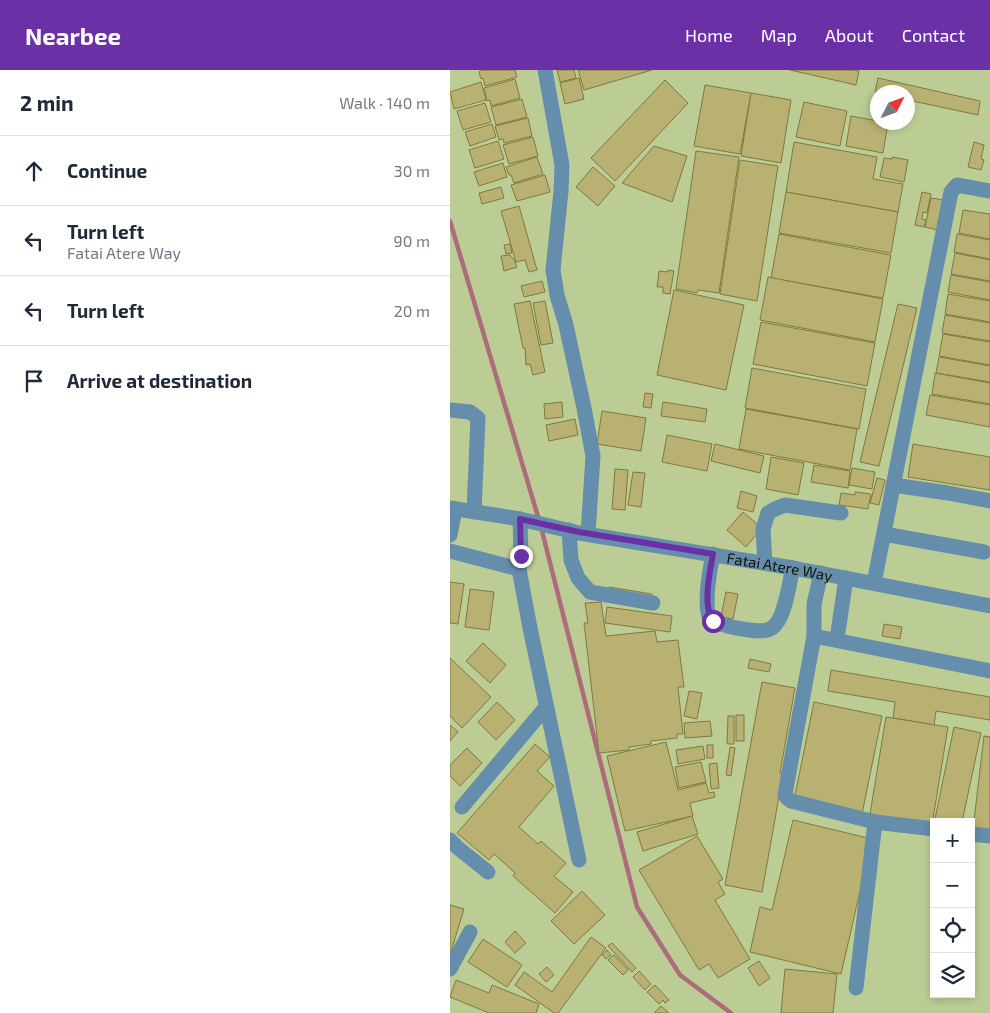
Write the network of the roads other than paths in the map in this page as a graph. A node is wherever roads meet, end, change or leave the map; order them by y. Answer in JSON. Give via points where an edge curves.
{"nodes":[{"id":1,"x":545,"y":70,"type":"edge"},
{"id":2,"x":990,"y":190,"type":"edge"},
{"id":3,"x":450,"y":410,"type":"edge"},
{"id":4,"x":893,"y":485,"type":"junction"},
{"id":5,"x":990,"y":502,"type":"edge"},
{"id":6,"x":453,"y":509,"type":"edge"},
{"id":7,"x":474,"y":512,"type":"junction"},
{"id":8,"x":841,"y":513,"type":"dead end"},
{"id":9,"x":520,"y":519,"type":"junction"},
{"id":10,"x":569,"y":530,"type":"junction"},
{"id":11,"x":588,"y":534,"type":"junction"},
{"id":12,"x":884,"y":534,"type":"junction"},
{"id":13,"x":450,"y":535,"type":"edge"},
{"id":14,"x":450,"y":551,"type":"edge"},
{"id":15,"x":984,"y":552,"type":"dead end"},
{"id":16,"x":713,"y":554,"type":"junction"},
{"id":17,"x":765,"y":563,"type":"junction"},
{"id":18,"x":793,"y":568,"type":"junction"},
{"id":19,"x":519,"y":569,"type":"junction"},
{"id":20,"x":821,"y":573,"type":"junction"},
{"id":21,"x":846,"y":578,"type":"junction"},
{"id":22,"x":874,"y":583,"type":"junction"},
{"id":23,"x":653,"y":603,"type":"dead end"},
{"id":24,"x":990,"y":606,"type":"edge"},
{"id":25,"x":814,"y":636,"type":"junction"},
{"id":26,"x":837,"y":639,"type":"junction"},
{"id":27,"x":990,"y":671,"type":"edge"},
{"id":28,"x":546,"y":707,"type":"junction"},
{"id":29,"x":462,"y":806,"type":"dead end"},
{"id":30,"x":875,"y":822,"type":"junction"},
{"id":31,"x":930,"y":829,"type":"edge"},
{"id":32,"x":975,"y":834,"type":"edge"},
{"id":33,"x":990,"y":836,"type":"edge"},
{"id":34,"x":450,"y":840,"type":"edge"},
{"id":35,"x":579,"y":860,"type":"dead end"},
{"id":36,"x":488,"y":872,"type":"dead end"},
{"id":37,"x":470,"y":932,"type":"dead end"},
{"id":38,"x":450,"y":969,"type":"edge"},
{"id":39,"x":856,"y":988,"type":"dead end"}],
"edges":[{"from":1,"to":11,"type":"street","via":[[562,165],[552,270],[593,456]]},
{"from":2,"to":4,"type":"street","via":[[958,186],[951,192]]},
{"from":3,"to":7,"type":"street","via":[[470,412],[478,418]]},
{"from":4,"to":5,"type":"street"},
{"from":4,"to":12,"type":"street"},
{"from":6,"to":7,"type":"street","name":"Fatai Atere Way"},
{"from":6,"to":13,"type":"street"},
{"from":7,"to":9,"type":"street","name":"Fatai Atere Way"},
{"from":8,"to":17,"type":"street","via":[[785,505],[775,509],[768,514],[763,528]]},
{"from":9,"to":10,"type":"street","name":"Fatai Atere Way"},
{"from":9,"to":19,"type":"street"},
{"from":10,"to":11,"type":"street","name":"Fatai Atere Way"},
{"from":10,"to":23,"type":"street","via":[[571,560],[578,578],[590,592]]},
{"from":11,"to":16,"type":"street","name":"Fatai Atere Way"},
{"from":12,"to":15,"type":"street"},
{"from":12,"to":22,"type":"street"},
{"from":14,"to":19,"type":"street"},
{"from":16,"to":17,"type":"street","name":"Fatai Atere Way"},
{"from":16,"to":18,"type":"street","via":[[708,588],[709,616],[720,624],[759,631],[771,628],[780,617]]},
{"from":17,"to":18,"type":"street","name":"Fatai Atere Way"},
{"from":18,"to":20,"type":"street","name":"Fatai Atere Way"},
{"from":19,"to":28,"type":"street"},
{"from":20,"to":21,"type":"street","name":"Fatai Atere Way"},
{"from":20,"to":25,"type":"street","via":[[814,604]]},
{"from":21,"to":22,"type":"street","name":"Fatai Atere Way"},
{"from":21,"to":26,"type":"street"},
{"from":22,"to":24,"type":"street","name":"Fatai Atere Way"},
{"from":25,"to":26,"type":"street"},
{"from":25,"to":30,"type":"street","via":[[785,794],[791,801]]},
{"from":26,"to":27,"type":"street"},
{"from":28,"to":29,"type":"street"},
{"from":28,"to":35,"type":"street"},
{"from":30,"to":31,"type":"street"},
{"from":30,"to":39,"type":"street"},
{"from":32,"to":33,"type":"street"},
{"from":34,"to":36,"type":"street"},
{"from":37,"to":38,"type":"street"}]}
